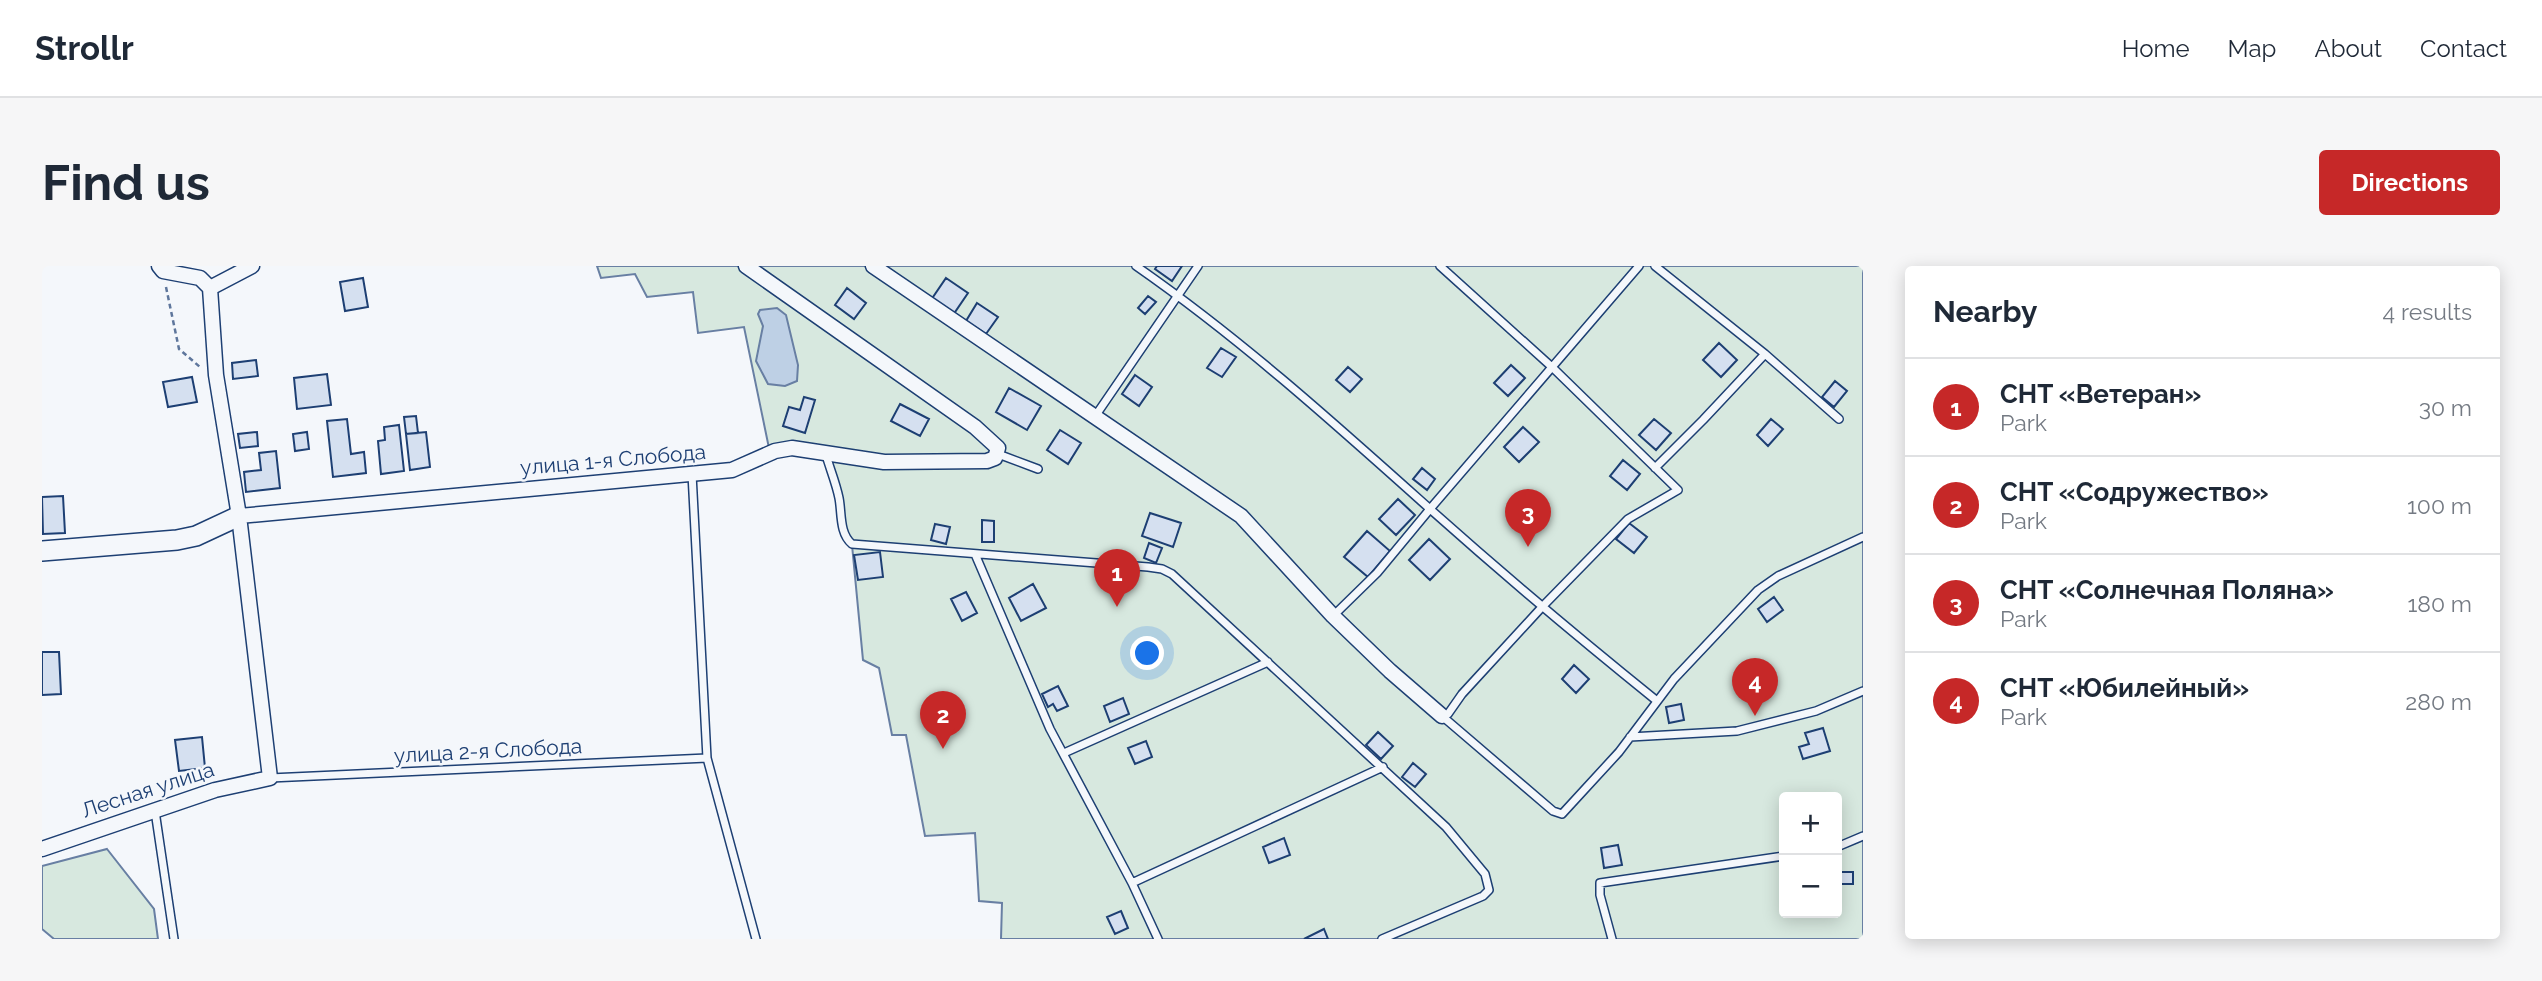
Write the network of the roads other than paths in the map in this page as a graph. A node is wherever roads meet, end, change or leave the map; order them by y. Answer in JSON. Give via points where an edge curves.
{"nodes":[{"id":1,"x":252,"y":266,"type":"edge"},
{"id":2,"x":747,"y":266,"type":"edge"},
{"id":3,"x":873,"y":266,"type":"edge"},
{"id":4,"x":1136,"y":266,"type":"edge"},
{"id":5,"x":1198,"y":266,"type":"edge"},
{"id":6,"x":1440,"y":266,"type":"edge"},
{"id":7,"x":1639,"y":266,"type":"edge"},
{"id":8,"x":1655,"y":266,"type":"edge"},
{"id":9,"x":161,"y":268,"type":"edge"},
{"id":10,"x":209,"y":288,"type":"junction"},
{"id":11,"x":1178,"y":295,"type":"junction"},
{"id":12,"x":1765,"y":354,"type":"junction"},
{"id":13,"x":1553,"y":368,"type":"junction"},
{"id":14,"x":1096,"y":415,"type":"junction"},
{"id":15,"x":1839,"y":419,"type":"dead end"},
{"id":16,"x":826,"y":455,"type":"junction"},
{"id":17,"x":992,"y":457,"type":"junction"},
{"id":18,"x":1655,"y":468,"type":"junction"},
{"id":19,"x":1038,"y":469,"type":"dead end"},
{"id":20,"x":692,"y":473,"type":"junction"},
{"id":21,"x":1430,"y":509,"type":"junction"},
{"id":22,"x":239,"y":516,"type":"junction"},
{"id":23,"x":1863,"y":537,"type":"edge"},
{"id":24,"x":42,"y":551,"type":"edge"},
{"id":25,"x":975,"y":554,"type":"junction"},
{"id":26,"x":1542,"y":607,"type":"junction"},
{"id":27,"x":1333,"y":616,"type":"junction"},
{"id":28,"x":1268,"y":662,"type":"junction"},
{"id":29,"x":1863,"y":691,"type":"edge"},
{"id":30,"x":1657,"y":701,"type":"junction"},
{"id":31,"x":1442,"y":716,"type":"junction"},
{"id":32,"x":1630,"y":737,"type":"junction"},
{"id":33,"x":1064,"y":753,"type":"junction"},
{"id":34,"x":706,"y":758,"type":"junction"},
{"id":35,"x":1383,"y":767,"type":"junction"},
{"id":36,"x":270,"y":778,"type":"junction"},
{"id":37,"x":155,"y":811,"type":"junction"},
{"id":38,"x":1863,"y":836,"type":"edge"},
{"id":39,"x":1842,"y":845,"type":"edge"},
{"id":40,"x":42,"y":849,"type":"edge"},
{"id":41,"x":1779,"y":857,"type":"edge"},
{"id":42,"x":1132,"y":883,"type":"junction"},
{"id":43,"x":174,"y":939,"type":"edge"},
{"id":44,"x":756,"y":939,"type":"edge"},
{"id":45,"x":1158,"y":939,"type":"edge"},
{"id":46,"x":1382,"y":939,"type":"edge"},
{"id":47,"x":1612,"y":939,"type":"edge"}],
"edges":[{"from":1,"to":10,"type":"street"},
{"from":2,"to":17,"type":"street","via":[[975,427],[998,448]]},
{"from":3,"to":14,"type":"street"},
{"from":4,"to":11,"type":"lane"},
{"from":5,"to":11,"type":"lane"},
{"from":6,"to":13,"type":"lane"},
{"from":7,"to":13,"type":"lane"},
{"from":8,"to":12,"type":"lane"},
{"from":9,"to":10,"type":"street","via":[[200,278]]},
{"from":10,"to":22,"type":"street","via":[[216,375]]},
{"from":11,"to":14,"type":"lane"},
{"from":11,"to":21,"type":"lane","via":[[1328,416]]},
{"from":12,"to":15,"type":"lane"},
{"from":12,"to":18,"type":"lane"},
{"from":13,"to":18,"type":"lane"},
{"from":13,"to":21,"type":"lane"},
{"from":14,"to":27,"type":"street","via":[[1241,516]]},
{"from":16,"to":17,"type":"street","name":"улица 1-я Слобода","via":[[884,462]]},
{"from":16,"to":20,"type":"street","name":"улица 1-я Слобода","via":[[792,448],[732,470]]},
{"from":16,"to":25,"type":"lane","via":[[843,529],[852,544]]},
{"from":17,"to":19,"type":"lane"},
{"from":18,"to":26,"type":"lane","via":[[1678,489],[1628,519]]},
{"from":20,"to":22,"type":"street","name":"улица 1-я Слобода"},
{"from":20,"to":34,"type":"lane"},
{"from":21,"to":26,"type":"lane"},
{"from":21,"to":27,"type":"lane","via":[[1377,573]]},
{"from":22,"to":24,"type":"street","via":[[177,540]]},
{"from":22,"to":36,"type":"street"},
{"from":23,"to":30,"type":"lane","via":[[1758,590]]},
{"from":25,"to":28,"type":"lane","via":[[1161,569]]},
{"from":25,"to":33,"type":"lane"},
{"from":26,"to":30,"type":"lane"},
{"from":26,"to":31,"type":"lane"},
{"from":27,"to":31,"type":"street"},
{"from":28,"to":33,"type":"lane"},
{"from":28,"to":35,"type":"lane"},
{"from":29,"to":32,"type":"lane","via":[[1816,711],[1737,731]]},
{"from":30,"to":32,"type":"lane"},
{"from":31,"to":32,"type":"lane","via":[[1562,814]]},
{"from":33,"to":42,"type":"lane"},
{"from":34,"to":36,"type":"lane","name":"улица 2-я Слобода"},
{"from":34,"to":44,"type":"lane"},
{"from":35,"to":42,"type":"lane"},
{"from":35,"to":46,"type":"lane","via":[[1446,827],[1485,874],[1489,890]]},
{"from":36,"to":37,"type":"street","name":"Лесная улица","via":[[215,790]]},
{"from":37,"to":40,"type":"street","name":"Лесная улица"},
{"from":37,"to":43,"type":"lane"},
{"from":38,"to":39,"type":"lane"},
{"from":41,"to":47,"type":"lane","via":[[1600,883]]},
{"from":42,"to":45,"type":"lane"}]}
